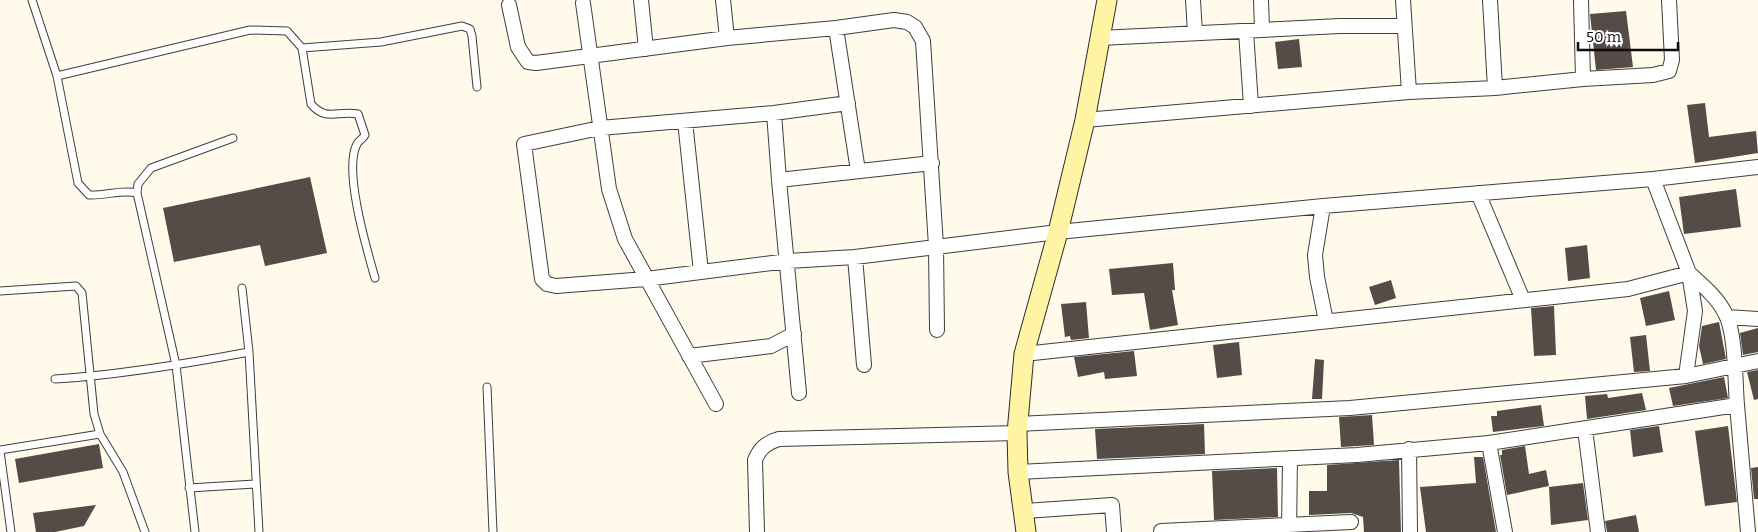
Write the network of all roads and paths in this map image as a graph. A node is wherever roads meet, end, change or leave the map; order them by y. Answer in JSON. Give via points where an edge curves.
{"nodes":[{"id":1,"x":32,"y":0,"type":"edge"},
{"id":2,"x":641,"y":0,"type":"edge"},
{"id":3,"x":723,"y":0,"type":"edge"},
{"id":4,"x":1107,"y":0,"type":"edge"},
{"id":5,"x":1193,"y":0,"type":"edge"},
{"id":6,"x":1261,"y":0,"type":"edge"},
{"id":7,"x":1403,"y":0,"type":"edge"},
{"id":8,"x":1490,"y":0,"type":"edge"},
{"id":9,"x":1581,"y":0,"type":"edge"},
{"id":10,"x":1669,"y":0,"type":"edge"},
{"id":11,"x":582,"y":3,"type":"dead end"},
{"id":12,"x":509,"y":5,"type":"dead end"},
{"id":13,"x":1404,"y":26,"type":"junction"},
{"id":14,"x":836,"y":28,"type":"junction"},
{"id":15,"x":1262,"y":30,"type":"junction"},
{"id":16,"x":1246,"y":31,"type":"junction"},
{"id":17,"x":1195,"y":34,"type":"junction"},
{"id":18,"x":727,"y":38,"type":"junction"},
{"id":19,"x":1100,"y":38,"type":"junction"},
{"id":20,"x":302,"y":48,"type":"junction"},
{"id":21,"x":646,"y":48,"type":"junction"},
{"id":22,"x":590,"y":56,"type":"junction"},
{"id":23,"x":57,"y":76,"type":"junction"},
{"id":24,"x":1583,"y":79,"type":"junction"},
{"id":25,"x":478,"y":87,"type":"dead end"},
{"id":26,"x":1495,"y":88,"type":"junction"},
{"id":27,"x":1409,"y":92,"type":"junction"},
{"id":28,"x":848,"y":103,"type":"junction"},
{"id":29,"x":1252,"y":106,"type":"junction"},
{"id":30,"x":774,"y":113,"type":"junction"},
{"id":31,"x":1085,"y":120,"type":"junction"},
{"id":32,"x":685,"y":121,"type":"junction"},
{"id":33,"x":600,"y":128,"type":"junction"},
{"id":34,"x":233,"y":138,"type":"dead end"},
{"id":35,"x":932,"y":163,"type":"junction"},
{"id":36,"x":1758,"y":167,"type":"edge"},
{"id":37,"x":858,"y":171,"type":"junction"},
{"id":38,"x":1653,"y":179,"type":"junction"},
{"id":39,"x":779,"y":180,"type":"junction"},
{"id":40,"x":137,"y":193,"type":"junction"},
{"id":41,"x":1478,"y":193,"type":"junction"},
{"id":42,"x":1323,"y":206,"type":"junction"},
{"id":43,"x":1058,"y":232,"type":"junction"},
{"id":44,"x":936,"y":246,"type":"junction"},
{"id":45,"x":855,"y":257,"type":"junction"},
{"id":46,"x":788,"y":261,"type":"junction"},
{"id":47,"x":701,"y":272,"type":"junction"},
{"id":48,"x":1689,"y":273,"type":"junction"},
{"id":49,"x":375,"y":278,"type":"dead end"},
{"id":50,"x":646,"y":279,"type":"junction"},
{"id":51,"x":242,"y":288,"type":"dead end"},
{"id":52,"x":0,"y":291,"type":"edge"},
{"id":53,"x":1523,"y":300,"type":"junction"},
{"id":54,"x":1727,"y":317,"type":"junction"},
{"id":55,"x":1758,"y":319,"type":"edge"},
{"id":56,"x":1326,"y":321,"type":"junction"},
{"id":57,"x":937,"y":330,"type":"dead end"},
{"id":58,"x":794,"y":334,"type":"junction"},
{"id":59,"x":249,"y":352,"type":"junction"},
{"id":60,"x":1024,"y":354,"type":"junction"},
{"id":61,"x":689,"y":356,"type":"junction"},
{"id":62,"x":1758,"y":361,"type":"edge"},
{"id":63,"x":864,"y":364,"type":"dead end"},
{"id":64,"x":176,"y":365,"type":"junction"},
{"id":65,"x":1733,"y":366,"type":"junction"},
{"id":66,"x":1686,"y":376,"type":"junction"},
{"id":67,"x":89,"y":377,"type":"junction"},
{"id":68,"x":55,"y":379,"type":"dead end"},
{"id":69,"x":487,"y":387,"type":"dead end"},
{"id":70,"x":799,"y":393,"type":"dead end"},
{"id":71,"x":716,"y":404,"type":"dead end"},
{"id":72,"x":1737,"y":405,"type":"junction"},
{"id":73,"x":1017,"y":428,"type":"junction"},
{"id":74,"x":1585,"y":429,"type":"junction"},
{"id":75,"x":100,"y":434,"type":"junction"},
{"id":76,"x":1489,"y":443,"type":"junction"},
{"id":77,"x":1409,"y":449,"type":"junction"},
{"id":78,"x":0,"y":451,"type":"edge"},
{"id":79,"x":1290,"y":458,"type":"junction"},
{"id":80,"x":1018,"y":472,"type":"junction"},
{"id":81,"x":255,"y":484,"type":"junction"},
{"id":82,"x":188,"y":488,"type":"junction"},
{"id":83,"x":1025,"y":511,"type":"junction"},
{"id":84,"x":1351,"y":522,"type":"dead end"},
{"id":85,"x":1289,"y":529,"type":"edge"},
{"id":86,"x":1161,"y":531,"type":"dead end"},
{"id":87,"x":11,"y":532,"type":"edge"},
{"id":88,"x":145,"y":532,"type":"edge"},
{"id":89,"x":195,"y":532,"type":"edge"},
{"id":90,"x":259,"y":532,"type":"edge"},
{"id":91,"x":493,"y":532,"type":"edge"},
{"id":92,"x":757,"y":532,"type":"edge"},
{"id":93,"x":1026,"y":532,"type":"edge"},
{"id":94,"x":1114,"y":532,"type":"edge"},
{"id":95,"x":1410,"y":532,"type":"edge"},
{"id":96,"x":1505,"y":532,"type":"edge"},
{"id":97,"x":1598,"y":532,"type":"edge"},
{"id":98,"x":1748,"y":532,"type":"edge"}],
"edges":[{"from":1,"to":23,"type":"lane"},
{"from":2,"to":21,"type":"street"},
{"from":3,"to":18,"type":"street"},
{"from":4,"to":19,"type":"street"},
{"from":5,"to":17,"type":"street"},
{"from":6,"to":15,"type":"street"},
{"from":7,"to":13,"type":"street"},
{"from":8,"to":26,"type":"street"},
{"from":9,"to":24,"type":"street"},
{"from":10,"to":24,"type":"street","via":[[1672,60],[1669,71],[1653,75]]},
{"from":11,"to":22,"type":"street"},
{"from":12,"to":22,"type":"street","via":[[518,47],[528,62]]},
{"from":13,"to":15,"type":"street"},
{"from":13,"to":27,"type":"street"},
{"from":14,"to":18,"type":"street"},
{"from":14,"to":28,"type":"street"},
{"from":14,"to":35,"type":"street","via":[[894,20],[915,26],[923,41]]},
{"from":15,"to":16,"type":"street"},
{"from":16,"to":17,"type":"street"},
{"from":16,"to":29,"type":"street"},
{"from":17,"to":19,"type":"street"},
{"from":18,"to":21,"type":"street"},
{"from":19,"to":31,"type":"street"},
{"from":20,"to":23,"type":"lane","via":[[287,31],[250,30]]},
{"from":20,"to":25,"type":"lane","via":[[382,42],[462,26],[470,29],[472,36]]},
{"from":20,"to":49,"type":"lane","via":[[311,104],[316,110],[329,115],[358,114],[363,127],[365,135],[358,143],[353,172],[361,227]]},
{"from":21,"to":22,"type":"street"},
{"from":22,"to":33,"type":"street"},
{"from":23,"to":40,"type":"lane","via":[[78,183],[89,195],[102,196],[127,190]]},
{"from":24,"to":26,"type":"street"},
{"from":26,"to":27,"type":"street"},
{"from":27,"to":29,"type":"street"},
{"from":28,"to":30,"type":"street"},
{"from":28,"to":37,"type":"street"},
{"from":29,"to":31,"type":"street"},
{"from":30,"to":32,"type":"street"},
{"from":30,"to":39,"type":"street"},
{"from":31,"to":43,"type":"street"},
{"from":32,"to":33,"type":"street"},
{"from":32,"to":47,"type":"street"},
{"from":33,"to":50,"type":"street","via":[[609,189],[625,239]]},
{"from":33,"to":50,"type":"street","via":[[524,144],[542,279],[556,286]]},
{"from":34,"to":40,"type":"lane","via":[[151,168],[138,184]]},
{"from":35,"to":37,"type":"street"},
{"from":35,"to":44,"type":"street"},
{"from":36,"to":38,"type":"street"},
{"from":37,"to":39,"type":"street"},
{"from":38,"to":41,"type":"street"},
{"from":38,"to":48,"type":"street"},
{"from":39,"to":46,"type":"street"},
{"from":40,"to":64,"type":"lane"},
{"from":41,"to":42,"type":"street"},
{"from":41,"to":53,"type":"street"},
{"from":42,"to":43,"type":"street"},
{"from":42,"to":56,"type":"street","via":[[1315,255]]},
{"from":43,"to":44,"type":"street"},
{"from":43,"to":60,"type":"street"},
{"from":44,"to":45,"type":"street"},
{"from":44,"to":57,"type":"street"},
{"from":45,"to":46,"type":"street"},
{"from":45,"to":63,"type":"street"},
{"from":46,"to":47,"type":"street"},
{"from":46,"to":58,"type":"street"},
{"from":47,"to":50,"type":"street"},
{"from":48,"to":53,"type":"street","via":[[1628,289]]},
{"from":48,"to":54,"type":"street","via":[[1709,292]]},
{"from":48,"to":66,"type":"street","via":[[1695,311]]},
{"from":50,"to":61,"type":"street"},
{"from":51,"to":59,"type":"lane"},
{"from":52,"to":67,"type":"lane","via":[[76,286],[82,293],[85,310]]},
{"from":53,"to":56,"type":"street"},
{"from":54,"to":55,"type":"street"},
{"from":54,"to":65,"type":"street"},
{"from":56,"to":60,"type":"street"},
{"from":58,"to":61,"type":"street","via":[[771,346]]},
{"from":58,"to":70,"type":"street"},
{"from":59,"to":64,"type":"lane"},
{"from":59,"to":81,"type":"lane"},
{"from":60,"to":73,"type":"street"},
{"from":61,"to":71,"type":"street"},
{"from":62,"to":65,"type":"street"},
{"from":64,"to":67,"type":"lane"},
{"from":64,"to":82,"type":"lane"},
{"from":65,"to":66,"type":"street"},
{"from":65,"to":72,"type":"street"},
{"from":66,"to":73,"type":"street","via":[[1350,408]]},
{"from":67,"to":68,"type":"lane"},
{"from":67,"to":75,"type":"lane"},
{"from":69,"to":91,"type":"lane"},
{"from":72,"to":74,"type":"street"},
{"from":72,"to":98,"type":"street"},
{"from":73,"to":80,"type":"street"},
{"from":73,"to":92,"type":"street","via":[[768,442],[755,460]]},
{"from":74,"to":76,"type":"street"},
{"from":74,"to":97,"type":"street"},
{"from":75,"to":78,"type":"lane"},
{"from":75,"to":88,"type":"lane","via":[[124,472]]},
{"from":76,"to":77,"type":"street"},
{"from":76,"to":96,"type":"street"},
{"from":77,"to":79,"type":"street"},
{"from":77,"to":95,"type":"street"},
{"from":78,"to":87,"type":"lane"},
{"from":79,"to":80,"type":"street"},
{"from":79,"to":85,"type":"street"},
{"from":80,"to":83,"type":"street"},
{"from":81,"to":82,"type":"lane"},
{"from":81,"to":90,"type":"lane"},
{"from":82,"to":89,"type":"lane"},
{"from":83,"to":93,"type":"street"},
{"from":83,"to":94,"type":"street","via":[[1112,505]]},
{"from":84,"to":85,"type":"street"},
{"from":85,"to":86,"type":"street"}]}
